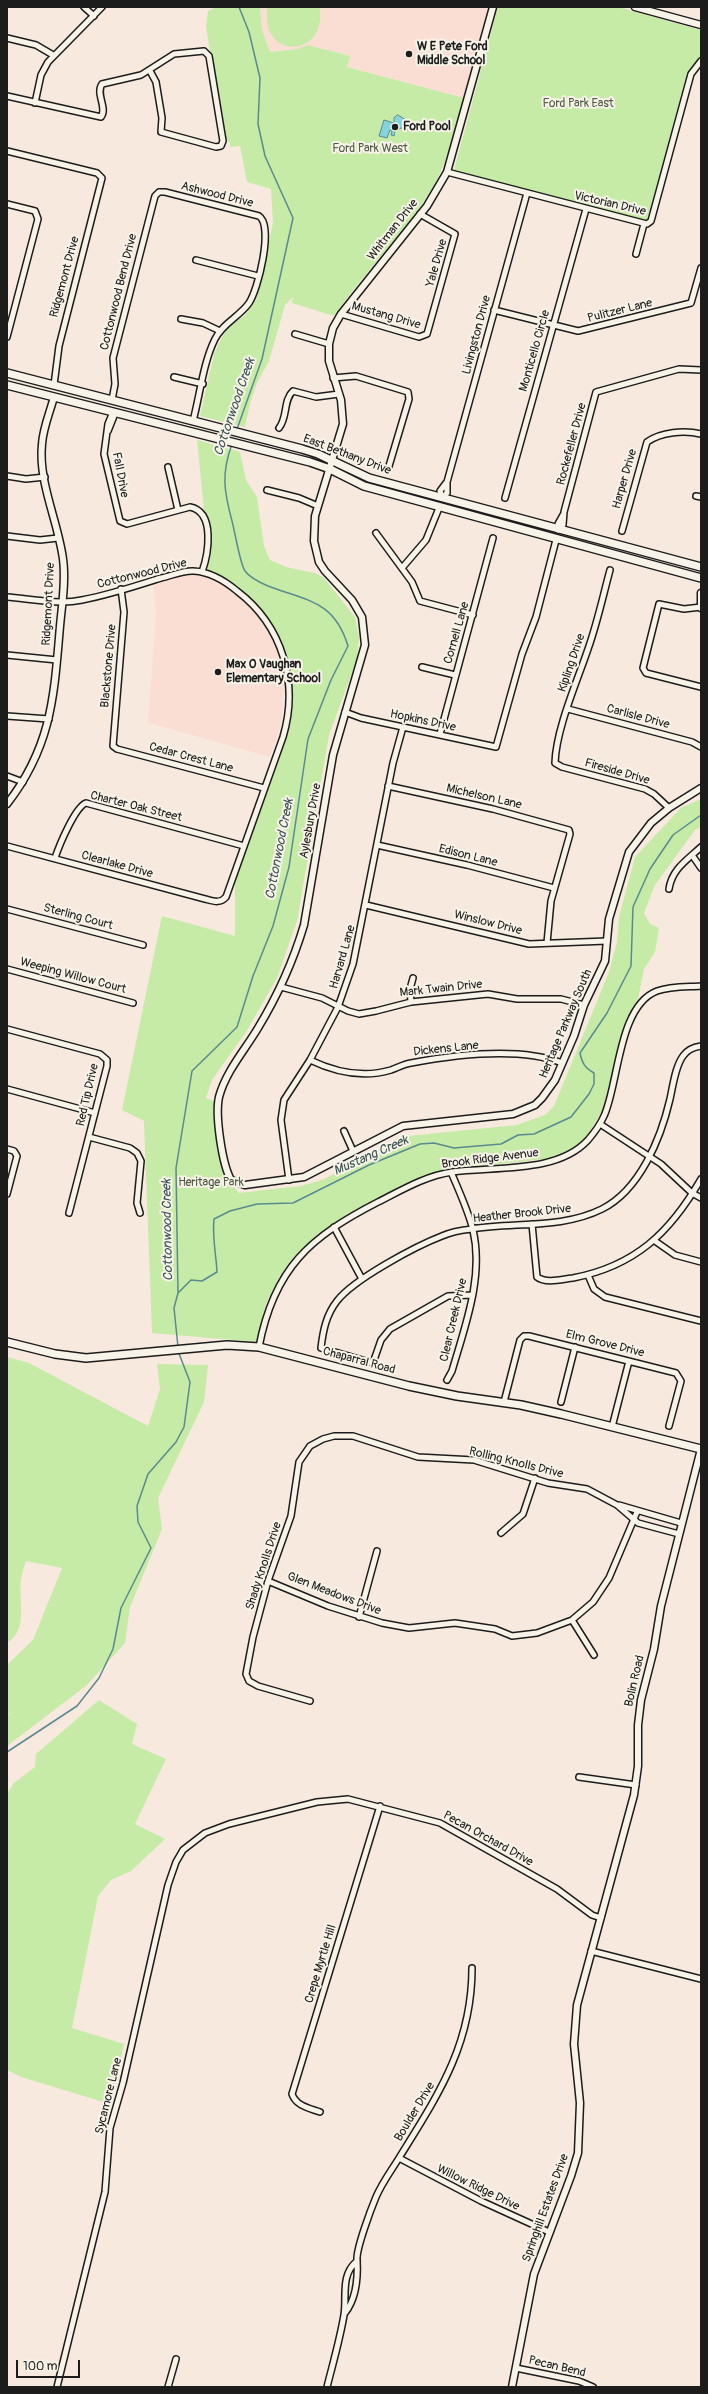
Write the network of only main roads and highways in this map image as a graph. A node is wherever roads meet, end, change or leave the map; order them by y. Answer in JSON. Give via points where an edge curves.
{"nodes":[{"id":1,"x":7,"y":373,"type":"edge"},
{"id":2,"x":7,"y":385,"type":"edge"},
{"id":3,"x":54,"y":385,"type":"junction"},
{"id":4,"x":54,"y":397,"type":"junction"},
{"id":5,"x":112,"y":400,"type":"junction"},
{"id":6,"x":113,"y":412,"type":"junction"},
{"id":7,"x":442,"y":498,"type":"junction"},
{"id":8,"x":439,"y":508,"type":"junction"},
{"id":9,"x":558,"y":530,"type":"junction"},
{"id":10,"x":556,"y":540,"type":"junction"},
{"id":11,"x":611,"y":555,"type":"junction"},
{"id":12,"x":656,"y":556,"type":"junction"},
{"id":13,"x":701,"y":567,"type":"edge"},
{"id":14,"x":701,"y":578,"type":"edge"},
{"id":15,"x":7,"y":1342,"type":"edge"},
{"id":16,"x":701,"y":1448,"type":"edge"}],
"edges":[{"from":1,"to":3,"type":"main road","name":"East Bethany Drive"},
{"from":2,"to":4,"type":"main road","name":"East Bethany Drive"},
{"from":3,"to":4,"type":"main road"},
{"from":3,"to":5,"type":"main road","name":"East Bethany Drive"},
{"from":4,"to":6,"type":"main road","name":"East Bethany Drive"},
{"from":5,"to":6,"type":"main road"},
{"from":5,"to":7,"type":"main road","name":"East Bethany Drive","via":[[302,449],[369,478]]},
{"from":6,"to":8,"type":"main road","name":"East Bethany Drive","via":[[310,462],[364,486]]},
{"from":7,"to":8,"type":"main road"},
{"from":7,"to":9,"type":"main road","name":"East Bethany Drive"},
{"from":8,"to":10,"type":"main road","name":"East Bethany Drive"},
{"from":9,"to":10,"type":"main road"},
{"from":9,"to":12,"type":"main road","name":"East Bethany Drive"},
{"from":10,"to":11,"type":"main road","name":"East Bethany Drive"},
{"from":11,"to":12,"type":"main road","via":[[649,559]]},
{"from":11,"to":14,"type":"main road","name":"East Bethany Drive"},
{"from":12,"to":13,"type":"main road","name":"East Bethany Drive"},
{"from":15,"to":16,"type":"main road","name":"Chaparral Road","via":[[74,1357],[100,1357],[212,1346],[258,1347],[416,1387],[504,1402]]}]}
